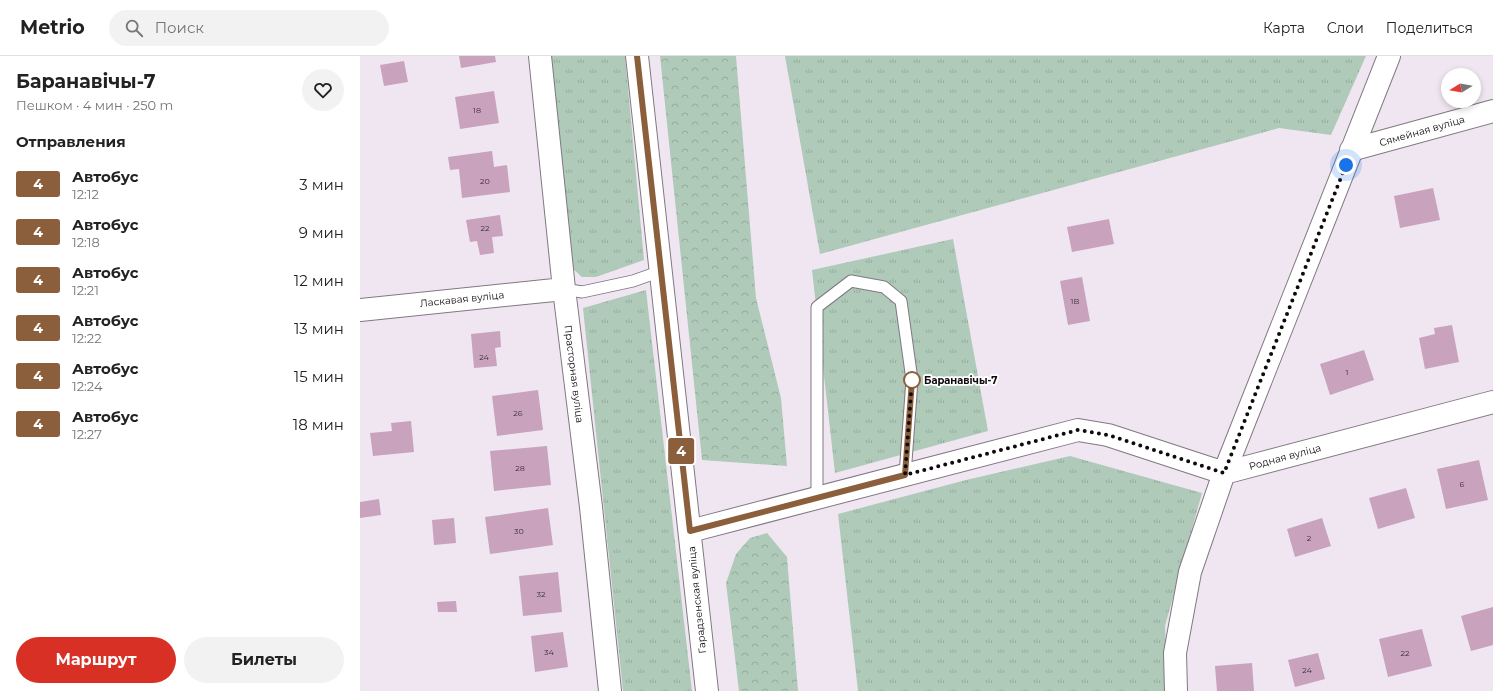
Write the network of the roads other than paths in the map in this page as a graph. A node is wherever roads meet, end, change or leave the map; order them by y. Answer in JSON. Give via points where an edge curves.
{"nodes":[{"id":1,"x":540,"y":56,"type":"edge"},
{"id":2,"x":637,"y":56,"type":"edge"},
{"id":3,"x":1389,"y":56,"type":"edge"},
{"id":4,"x":1493,"y":111,"type":"edge"},
{"id":5,"x":1351,"y":150,"type":"junction"},
{"id":6,"x":661,"y":271,"type":"junction"},
{"id":7,"x":564,"y":289,"type":"junction"},
{"id":8,"x":360,"y":310,"type":"edge"},
{"id":9,"x":1493,"y":402,"type":"edge"},
{"id":10,"x":1224,"y":473,"type":"junction"},
{"id":11,"x":905,"y":475,"type":"junction"},
{"id":12,"x":817,"y":498,"type":"junction"},
{"id":13,"x":690,"y":531,"type":"junction"},
{"id":14,"x":610,"y":691,"type":"edge"},
{"id":15,"x":707,"y":691,"type":"edge"},
{"id":16,"x":1176,"y":691,"type":"edge"}],
"edges":[{"from":1,"to":7,"type":"street","name":"Прасторная вуліца"},
{"from":2,"to":6,"type":"street","name":"Гарадзенская вуліца"},
{"from":3,"to":5,"type":"street"},
{"from":4,"to":5,"type":"street","name":"Сямейная вуліца"},
{"from":5,"to":10,"type":"street"},
{"from":6,"to":7,"type":"lane","via":[[633,281],[582,292]]},
{"from":6,"to":13,"type":"street","name":"Гарадзенская вуліца"},
{"from":7,"to":8,"type":"street","name":"Ласкавая вуліца"},
{"from":7,"to":14,"type":"street","name":"Прасторная вуліца","via":[[591,507]]},
{"from":9,"to":10,"type":"street","name":"Родная вуліца"},
{"from":10,"to":11,"type":"street","via":[[1108,435],[1078,430]]},
{"from":10,"to":16,"type":"street","via":[[1190,572],[1175,653]]},
{"from":11,"to":12,"type":"street"},
{"from":11,"to":12,"type":"lane","via":[[912,380],[901,301],[884,287],[851,281],[817,307]]},
{"from":12,"to":13,"type":"street"},
{"from":13,"to":15,"type":"street","name":"Гарадзенская вуліца"}]}
